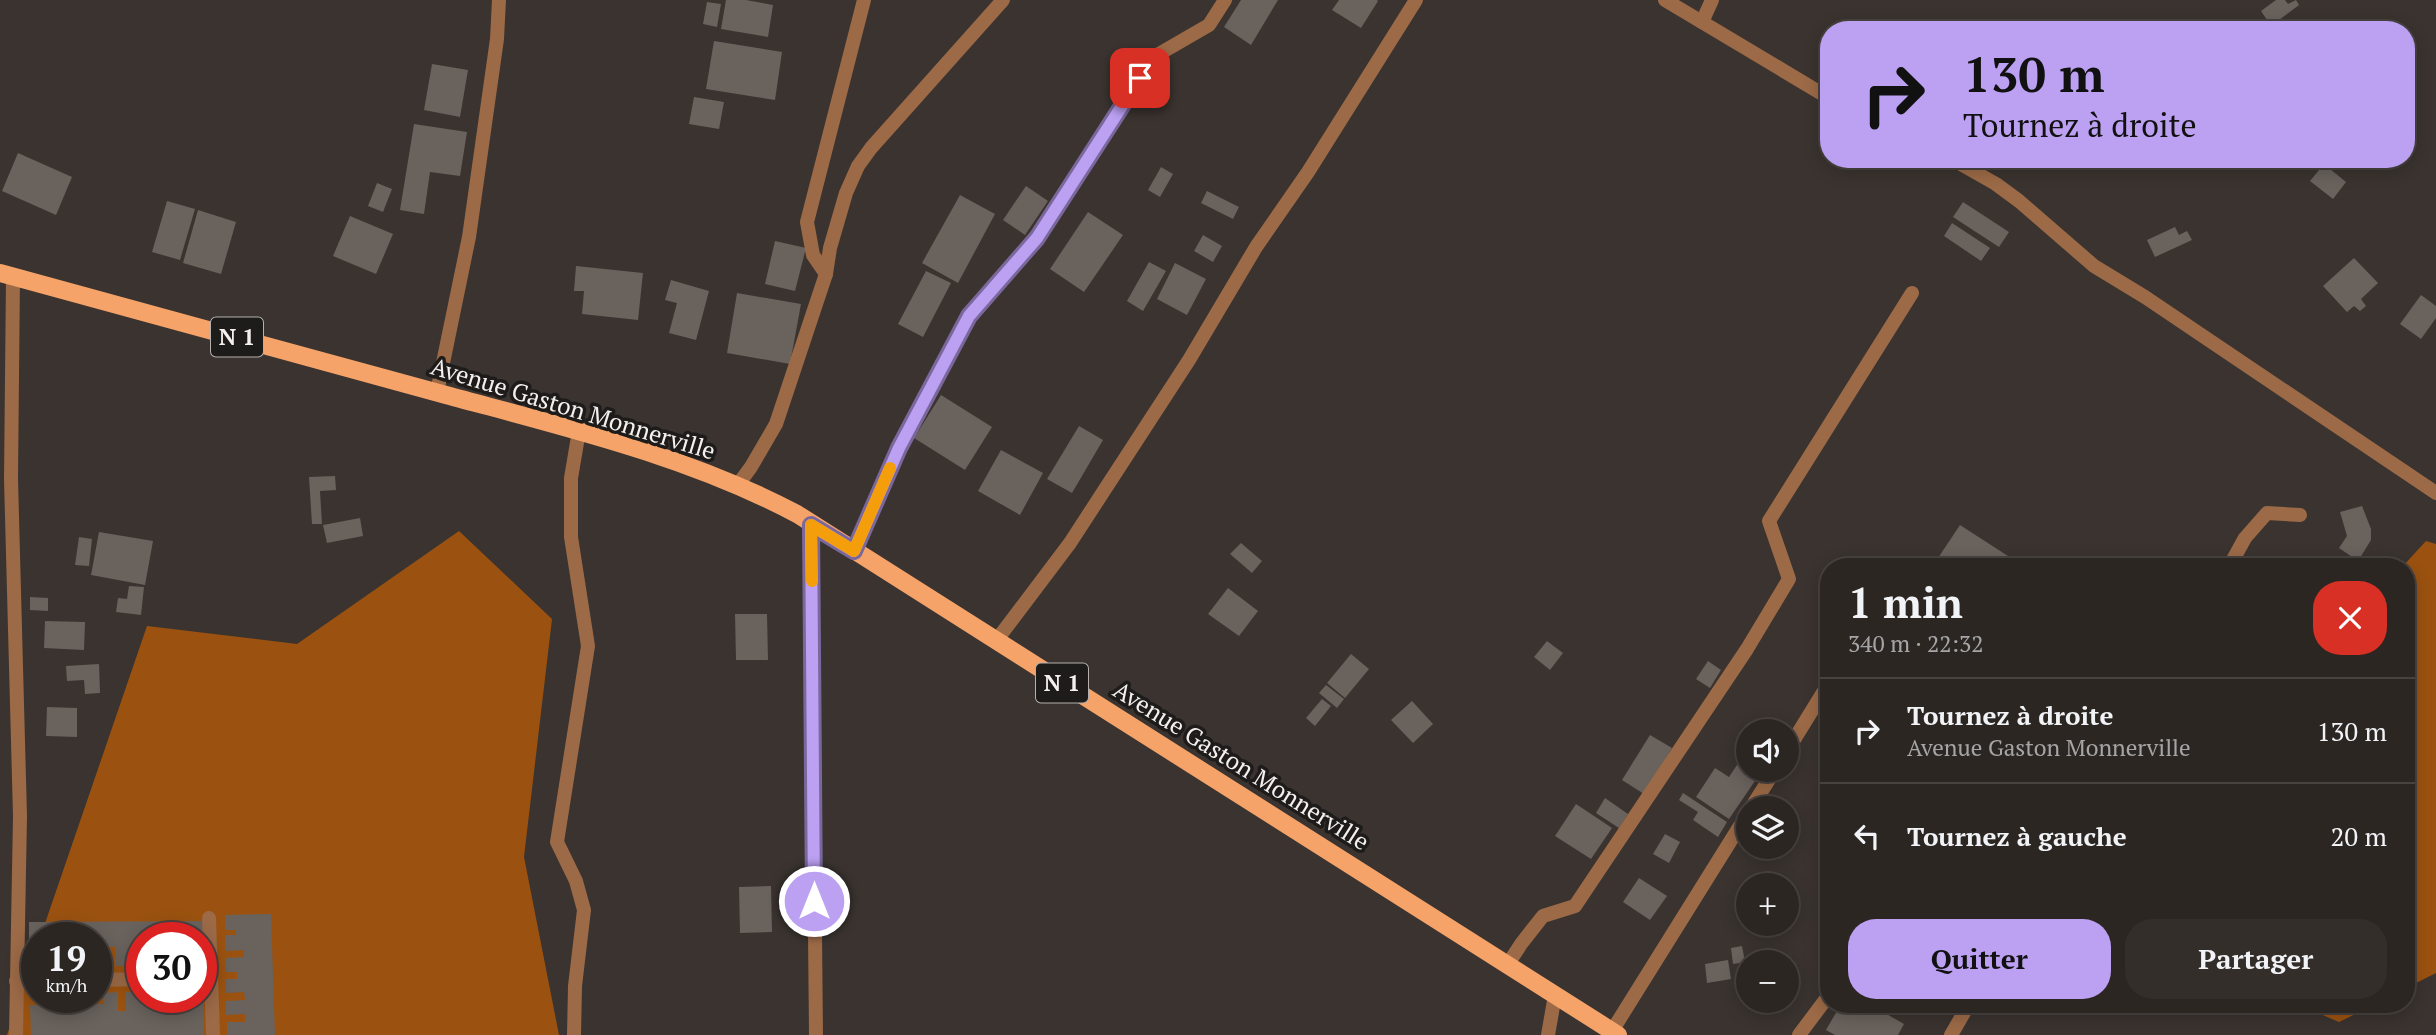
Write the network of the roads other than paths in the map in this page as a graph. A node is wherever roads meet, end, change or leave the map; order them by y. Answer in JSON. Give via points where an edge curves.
{"nodes":[{"id":1,"x":499,"y":0,"type":"edge"},
{"id":2,"x":864,"y":0,"type":"edge"},
{"id":3,"x":1003,"y":0,"type":"edge"},
{"id":4,"x":1225,"y":0,"type":"edge"},
{"id":5,"x":1416,"y":0,"type":"edge"},
{"id":6,"x":1665,"y":0,"type":"edge"},
{"id":7,"x":1712,"y":0,"type":"edge"},
{"id":8,"x":1702,"y":22,"type":"junction"},
{"id":9,"x":1820,"y":93,"type":"edge"},
{"id":10,"x":1968,"y":168,"type":"edge"},
{"id":11,"x":6,"y":274,"type":"edge"},
{"id":12,"x":826,"y":274,"type":"junction"},
{"id":13,"x":1912,"y":293,"type":"dead end"},
{"id":14,"x":437,"y":392,"type":"junction"},
{"id":15,"x":579,"y":431,"type":"junction"},
{"id":16,"x":737,"y":486,"type":"junction"},
{"id":17,"x":2436,"y":493,"type":"edge"},
{"id":18,"x":2300,"y":515,"type":"dead end"},
{"id":19,"x":811,"y":525,"type":"junction"},
{"id":20,"x":854,"y":551,"type":"junction"},
{"id":21,"x":2234,"y":558,"type":"edge"},
{"id":22,"x":996,"y":641,"type":"junction"},
{"id":23,"x":1820,"y":698,"type":"edge"},
{"id":24,"x":1799,"y":732,"type":"edge"},
{"id":25,"x":1736,"y":834,"type":"edge"},
{"id":26,"x":209,"y":918,"type":"dead end"},
{"id":27,"x":209,"y":922,"type":"edge"},
{"id":28,"x":1508,"y":964,"type":"junction"},
{"id":29,"x":16,"y":981,"type":"junction"},
{"id":30,"x":21,"y":981,"type":"edge"},
{"id":31,"x":1555,"y":995,"type":"junction"},
{"id":32,"x":1820,"y":1007,"type":"edge"},
{"id":33,"x":210,"y":1013,"type":"edge"},
{"id":34,"x":1964,"y":1013,"type":"edge"},
{"id":35,"x":1615,"y":1033,"type":"edge"},
{"id":36,"x":16,"y":1035,"type":"edge"},
{"id":37,"x":213,"y":1035,"type":"edge"},
{"id":38,"x":574,"y":1035,"type":"edge"},
{"id":39,"x":816,"y":1035,"type":"edge"},
{"id":40,"x":1548,"y":1035,"type":"edge"},
{"id":41,"x":1798,"y":1035,"type":"edge"},
{"id":42,"x":1951,"y":1035,"type":"edge"}],
"edges":[{"from":1,"to":14,"type":"street","via":[[469,237]]},
{"from":2,"to":12,"type":"street","via":[[807,222],[813,255]]},
{"from":3,"to":12,"type":"street","via":[[858,166],[846,193]]},
{"from":4,"to":20,"type":"street","via":[[1209,25],[1152,58],[1037,238],[969,316],[899,448]]},
{"from":5,"to":22,"type":"street","via":[[1070,543]]},
{"from":6,"to":8,"type":"street"},
{"from":7,"to":8,"type":"street"},
{"from":8,"to":9,"type":"street"},
{"from":10,"to":17,"type":"street","via":[[2004,189],[2094,266]]},
{"from":11,"to":14,"type":"main road","name":"Avenue Gaston Monnerville","number":"N 1"},
{"from":11,"to":29,"type":"street","via":[[20,816]]},
{"from":12,"to":16,"type":"street","via":[[776,424]]},
{"from":13,"to":28,"type":"street","via":[[1769,521],[1789,579],[1747,649],[1575,906],[1544,916]]},
{"from":14,"to":15,"type":"main road","name":"Avenue Gaston Monnerville","number":"N 1"},
{"from":15,"to":16,"type":"main road","name":"Avenue Gaston Monnerville","number":"N 1"},
{"from":15,"to":38,"type":"street","via":[[571,478],[571,537],[588,646],[557,842],[584,910]]},
{"from":16,"to":19,"type":"main road","name":"Avenue Gaston Monnerville","number":"N 1"},
{"from":18,"to":21,"type":"street","via":[[2267,513]]},
{"from":19,"to":20,"type":"main road","name":"Avenue Gaston Monnerville","number":"N 1"},
{"from":19,"to":39,"type":"street"},
{"from":20,"to":22,"type":"main road","name":"Avenue Gaston Monnerville","number":"N 1"},
{"from":22,"to":28,"type":"main road","name":"Avenue Gaston Monnerville","number":"N 1"},
{"from":23,"to":24,"type":"street"},
{"from":25,"to":35,"type":"street"},
{"from":26,"to":27,"type":"street"},
{"from":28,"to":31,"type":"main road","name":"Avenue Gaston Monnerville","number":"N 1"},
{"from":29,"to":30,"type":"street"},
{"from":29,"to":36,"type":"street"},
{"from":31,"to":35,"type":"main road","name":"Avenue Gaston Monnerville","number":"N 1"},
{"from":31,"to":40,"type":"street"},
{"from":32,"to":41,"type":"street"},
{"from":33,"to":37,"type":"street"},
{"from":34,"to":42,"type":"street"}]}
